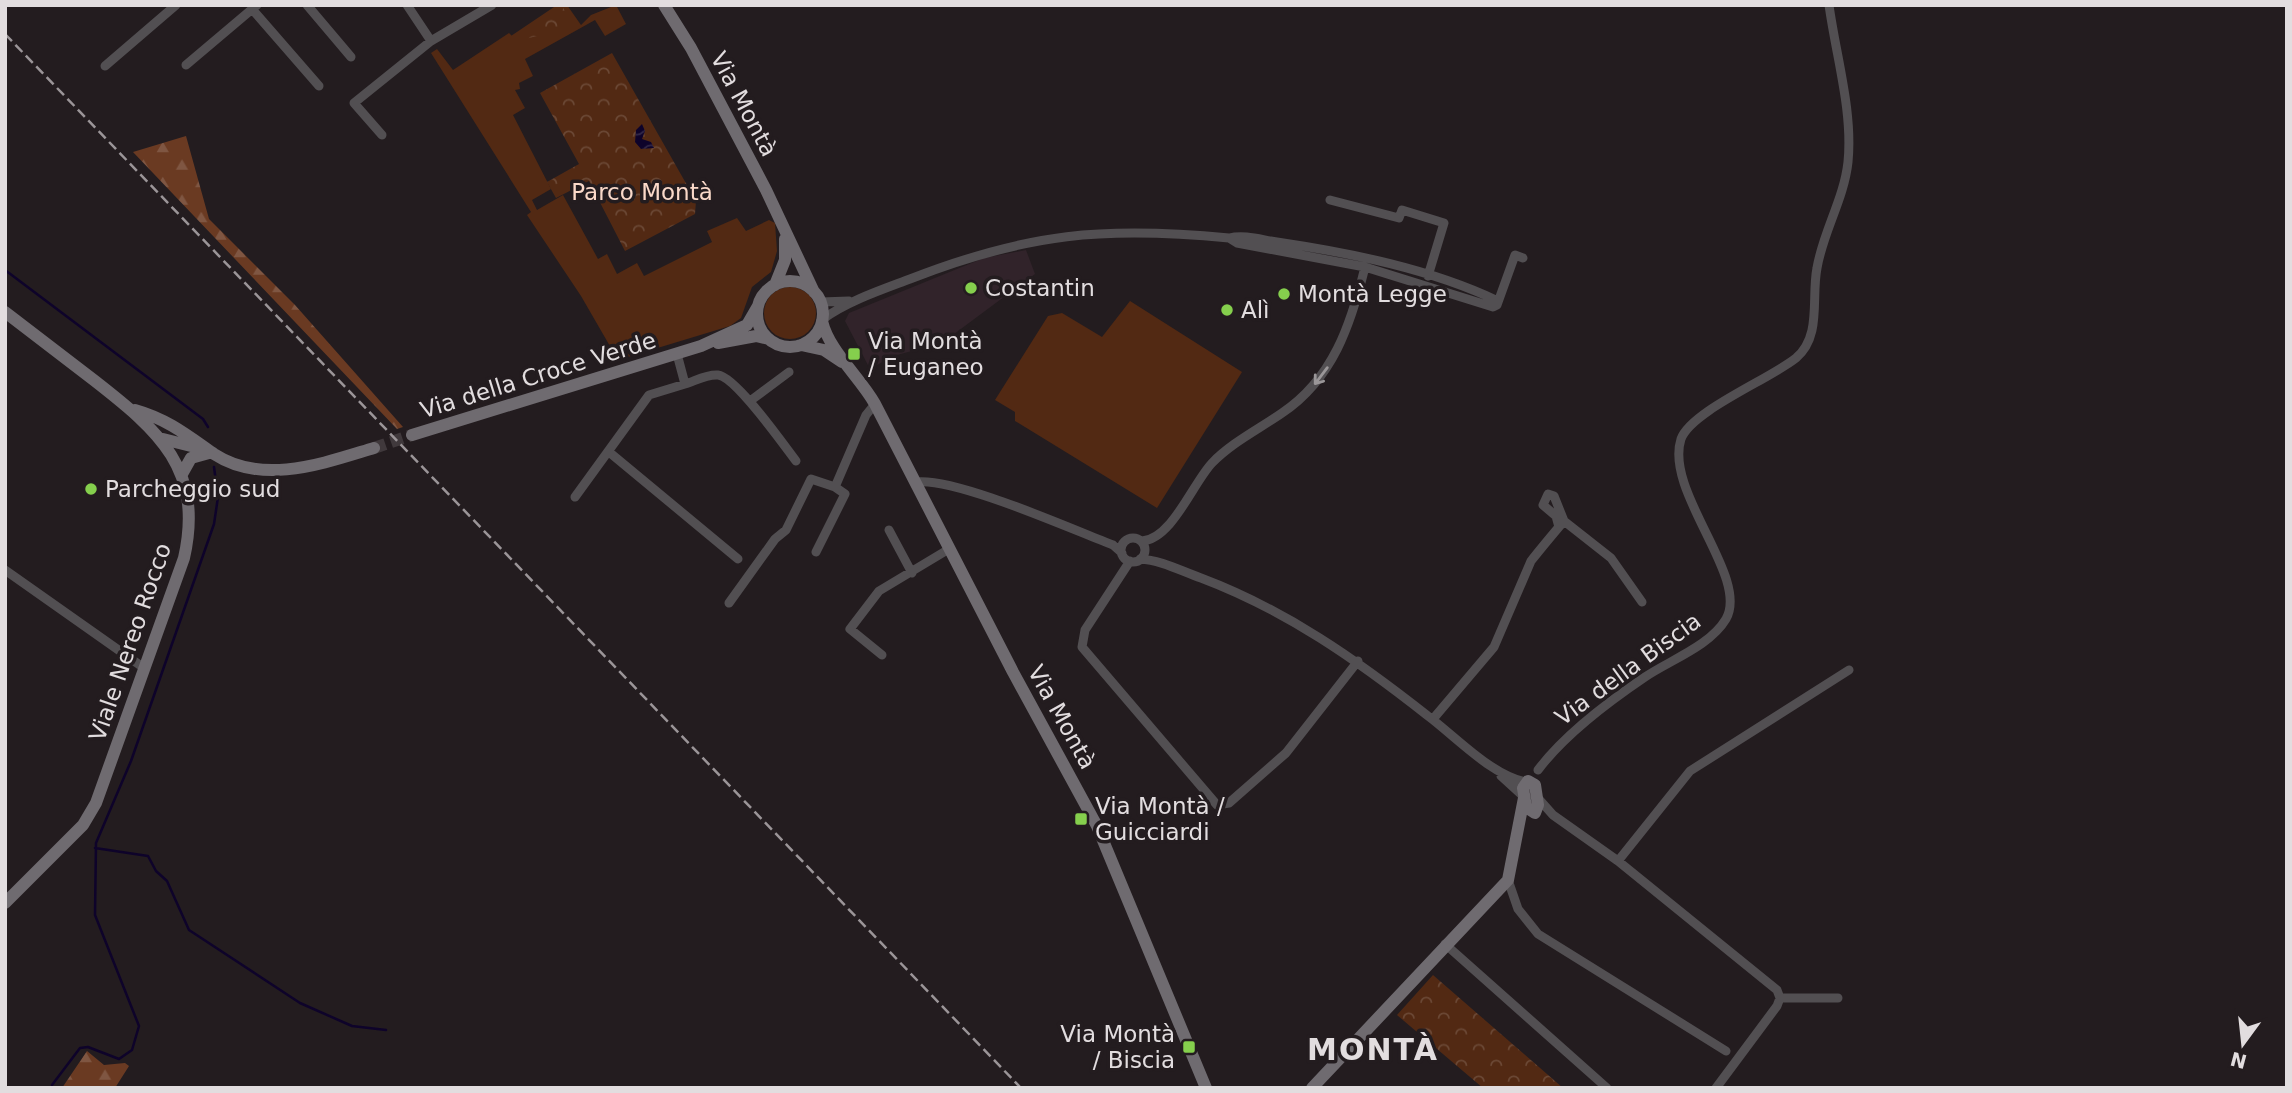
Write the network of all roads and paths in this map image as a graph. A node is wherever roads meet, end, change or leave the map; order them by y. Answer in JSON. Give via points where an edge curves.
{"nodes":[{"id":1,"x":176,"y":5,"type":"edge"},
{"id":2,"x":307,"y":5,"type":"edge"},
{"id":3,"x":407,"y":5,"type":"edge"},
{"id":4,"x":492,"y":5,"type":"edge"},
{"id":5,"x":664,"y":5,"type":"edge"},
{"id":6,"x":1829,"y":5,"type":"edge"},
{"id":7,"x":254,"y":7,"type":"edge"},
{"id":8,"x":481,"y":8,"type":"edge"},
{"id":9,"x":431,"y":41,"type":"junction"},
{"id":10,"x":351,"y":58,"type":"dead end"},
{"id":11,"x":186,"y":65,"type":"dead end"},
{"id":12,"x":105,"y":66,"type":"dead end"},
{"id":13,"x":319,"y":86,"type":"dead end"},
{"id":14,"x":382,"y":135,"type":"dead end"},
{"id":15,"x":1330,"y":200,"type":"dead end"},
{"id":16,"x":783,"y":224,"type":"junction"},
{"id":17,"x":1229,"y":238,"type":"junction"},
{"id":18,"x":1335,"y":252,"type":"junction"},
{"id":19,"x":1523,"y":258,"type":"dead end"},
{"id":20,"x":1387,"y":265,"type":"junction"},
{"id":21,"x":1365,"y":267,"type":"junction"},
{"id":22,"x":1428,"y":276,"type":"junction"},
{"id":23,"x":1413,"y":281,"type":"junction"},
{"id":24,"x":775,"y":285,"type":"junction"},
{"id":25,"x":1445,"y":290,"type":"junction"},
{"id":26,"x":817,"y":297,"type":"junction"},
{"id":27,"x":861,"y":299,"type":"junction"},
{"id":28,"x":1497,"y":303,"type":"junction"},
{"id":29,"x":758,"y":306,"type":"junction"},
{"id":30,"x":5,"y":313,"type":"edge"},
{"id":31,"x":822,"y":320,"type":"junction"},
{"id":32,"x":769,"y":339,"type":"junction"},
{"id":33,"x":801,"y":345,"type":"junction"},
{"id":34,"x":701,"y":346,"type":"junction"},
{"id":35,"x":677,"y":354,"type":"junction"},
{"id":36,"x":789,"y":372,"type":"dead end"},
{"id":37,"x":859,"y":376,"type":"junction"},
{"id":38,"x":685,"y":384,"type":"junction"},
{"id":39,"x":750,"y":401,"type":"junction"},
{"id":40,"x":875,"y":404,"type":"junction"},
{"id":41,"x":131,"y":410,"type":"junction"},
{"id":42,"x":183,"y":430,"type":"junction"},
{"id":43,"x":412,"y":435,"type":"tunnel mouth"},
{"id":44,"x":163,"y":439,"type":"junction"},
{"id":45,"x":374,"y":448,"type":"tunnel mouth"},
{"id":46,"x":610,"y":452,"type":"junction"},
{"id":47,"x":212,"y":454,"type":"junction"},
{"id":48,"x":796,"y":461,"type":"dead end"},
{"id":49,"x":182,"y":474,"type":"junction"},
{"id":50,"x":916,"y":482,"type":"junction"},
{"id":51,"x":835,"y":487,"type":"junction"},
{"id":52,"x":575,"y":498,"type":"dead end"},
{"id":53,"x":889,"y":530,"type":"dead end"},
{"id":54,"x":1144,"y":545,"type":"junction"},
{"id":55,"x":1119,"y":547,"type":"junction"},
{"id":56,"x":949,"y":550,"type":"junction"},
{"id":57,"x":816,"y":552,"type":"dead end"},
{"id":58,"x":738,"y":559,"type":"dead end"},
{"id":59,"x":1140,"y":559,"type":"junction"},
{"id":60,"x":1130,"y":561,"type":"junction"},
{"id":61,"x":1160,"y":563,"type":"junction"},
{"id":62,"x":5,"y":570,"type":"edge"},
{"id":63,"x":912,"y":573,"type":"junction"},
{"id":64,"x":1642,"y":602,"type":"dead end"},
{"id":65,"x":729,"y":603,"type":"dead end"},
{"id":66,"x":882,"y":655,"type":"dead end"},
{"id":67,"x":1358,"y":662,"type":"junction"},
{"id":68,"x":144,"y":668,"type":"junction"},
{"id":69,"x":1849,"y":670,"type":"dead end"},
{"id":70,"x":1433,"y":719,"type":"junction"},
{"id":71,"x":1485,"y":760,"type":"junction"},
{"id":72,"x":1530,"y":788,"type":"junction"},
{"id":73,"x":1534,"y":813,"type":"junction"},
{"id":74,"x":1553,"y":814,"type":"junction"},
{"id":75,"x":1518,"y":830,"type":"junction"},
{"id":76,"x":1618,"y":861,"type":"junction"},
{"id":77,"x":1508,"y":880,"type":"junction"},
{"id":78,"x":5,"y":903,"type":"edge"},
{"id":79,"x":1445,"y":944,"type":"junction"},
{"id":80,"x":1780,"y":998,"type":"junction"},
{"id":81,"x":1838,"y":998,"type":"dead end"},
{"id":82,"x":1726,"y":1051,"type":"dead end"},
{"id":83,"x":1206,"y":1088,"type":"edge"},
{"id":84,"x":1312,"y":1088,"type":"edge"},
{"id":85,"x":1607,"y":1088,"type":"edge"},
{"id":86,"x":1716,"y":1088,"type":"edge"}],
"edges":[{"from":1,"to":12,"type":"street"},
{"from":2,"to":10,"type":"street"},
{"from":3,"to":9,"type":"street"},
{"from":4,"to":8,"type":"street"},
{"from":5,"to":16,"type":"street","name":"Via Montà"},
{"from":6,"to":72,"type":"street","name":"Via della Biscia","via":[[1847,121],[1848,163],[1816,268],[1811,337],[1795,358],[1689,426],[1679,453],[1686,484],[1727,583],[1729,610],[1718,630],[1643,678],[1559,746]]},
{"from":7,"to":11,"type":"street"},
{"from":7,"to":13,"type":"street"},
{"from":8,"to":9,"type":"street"},
{"from":9,"to":14,"type":"street","via":[[354,103]]},
{"from":15,"to":22,"type":"street","via":[[1399,218],[1402,211],[1444,223]]},
{"from":16,"to":24,"type":"street","name":"Via Montà","via":[[785,260]]},
{"from":16,"to":26,"type":"street","name":"Via Montà"},
{"from":17,"to":18,"type":"street"},
{"from":17,"to":21,"type":"street"},
{"from":17,"to":27,"type":"street","via":[[1116,232],[1050,237],[982,252]]},
{"from":18,"to":20,"type":"street"},
{"from":18,"to":21,"type":"street"},
{"from":19,"to":28,"type":"street","via":[[1515,255]]},
{"from":20,"to":21,"type":"street"},
{"from":20,"to":22,"type":"street"},
{"from":21,"to":23,"type":"street"},
{"from":21,"to":54,"type":"street","one_way":true,"via":[[1340,346],[1309,391],[1214,461],[1159,535]]},
{"from":22,"to":23,"type":"street"},
{"from":22,"to":25,"type":"street"},
{"from":22,"to":28,"type":"street"},
{"from":23,"to":25,"type":"street"},
{"from":24,"to":26,"type":"street","via":[[800,283]]},
{"from":24,"to":29,"type":"street","name":"Via Montà"},
{"from":25,"to":28,"type":"street","via":[[1488,306]]},
{"from":26,"to":27,"type":"street","via":[[830,304]]},
{"from":26,"to":31,"type":"street","name":"Via Montà"},
{"from":27,"to":31,"type":"street"},
{"from":29,"to":32,"type":"street","via":[[758,320]]},
{"from":29,"to":34,"type":"street","name":"Via della Croce Verde","via":[[747,325]]},
{"from":30,"to":41,"type":"street","name":"Viale Nereo Rocco"},
{"from":31,"to":33,"type":"street","via":[[815,336]]},
{"from":31,"to":37,"type":"street","name":"Via Montà","via":[[827,335]]},
{"from":32,"to":33,"type":"street","name":"Via Montà","via":[[790,347]]},
{"from":32,"to":34,"type":"street","name":"Via della Croce Verde","via":[[756,336]]},
{"from":33,"to":37,"type":"street","name":"Via Montà","via":[[824,350]]},
{"from":34,"to":35,"type":"street","name":"Via della Croce Verde"},
{"from":35,"to":38,"type":"street","name":"Via della Croce Verde"},
{"from":35,"to":43,"type":"street","name":"Via della Croce Verde"},
{"from":36,"to":39,"type":"street"},
{"from":37,"to":40,"type":"street","name":"Via Montà"},
{"from":38,"to":39,"type":"street","via":[[711,375],[724,377]]},
{"from":38,"to":46,"type":"street","via":[[649,395]]},
{"from":39,"to":48,"type":"street"},
{"from":40,"to":50,"type":"street","name":"Via Montà"},
{"from":40,"to":51,"type":"street"},
{"from":41,"to":42,"type":"street"},
{"from":41,"to":44,"type":"street","name":"Viale Nereo Rocco"},
{"from":42,"to":44,"type":"street","via":[[170,430]]},
{"from":42,"to":47,"type":"street"},
{"from":44,"to":47,"type":"street"},
{"from":44,"to":49,"type":"street","name":"Viale Nereo Rocco"},
{"from":45,"to":47,"type":"street","via":[[287,470],[244,466]]},
{"from":46,"to":52,"type":"street"},
{"from":46,"to":58,"type":"street"},
{"from":47,"to":49,"type":"street","via":[[191,458]]},
{"from":49,"to":68,"type":"street","name":"Viale Nereo Rocco","via":[[189,538]]},
{"from":50,"to":55,"type":"street","via":[[964,490]]},
{"from":50,"to":56,"type":"street","name":"Via Montà"},
{"from":51,"to":57,"type":"street","via":[[845,494]]},
{"from":51,"to":65,"type":"street","via":[[811,479],[786,530]]},
{"from":53,"to":63,"type":"street"},
{"from":54,"to":55,"type":"street","via":[[1131,538]]},
{"from":54,"to":59,"type":"street"},
{"from":54,"to":61,"type":"street"},
{"from":55,"to":60,"type":"street"},
{"from":56,"to":63,"type":"street"},
{"from":56,"to":83,"type":"street","name":"Via Montà","via":[[1097,826]]},
{"from":59,"to":60,"type":"street"},
{"from":59,"to":61,"type":"street"},
{"from":60,"to":67,"type":"street","via":[[1085,630],[1082,647],[1217,804],[1222,806],[1240,795],[1286,753]]},
{"from":61,"to":67,"type":"street","via":[[1271,608]]},
{"from":62,"to":68,"type":"street"},
{"from":63,"to":66,"type":"street","via":[[879,591],[850,629]]},
{"from":64,"to":70,"type":"street","via":[[1611,558],[1561,524],[1531,561],[1494,647]]},
{"from":67,"to":70,"type":"street"},
{"from":68,"to":78,"type":"street","name":"Viale Nereo Rocco","via":[[96,803],[83,825]]},
{"from":69,"to":76,"type":"street","via":[[1690,771]]},
{"from":70,"to":71,"type":"street"},
{"from":71,"to":72,"type":"street"},
{"from":71,"to":72,"type":"street"},
{"from":72,"to":73,"type":"street","via":[[1527,810]]},
{"from":72,"to":74,"type":"street"},
{"from":72,"to":75,"type":"street","name":"Via della Biscia"},
{"from":73,"to":74,"type":"street"},
{"from":73,"to":75,"type":"street","name":"Via della Biscia"},
{"from":74,"to":76,"type":"street"},
{"from":75,"to":77,"type":"street","name":"Via della Biscia"},
{"from":76,"to":80,"type":"street","via":[[1777,990]]},
{"from":77,"to":79,"type":"street"},
{"from":77,"to":82,"type":"street","via":[[1518,909],[1538,934]]},
{"from":79,"to":84,"type":"street"},
{"from":79,"to":85,"type":"street"},
{"from":80,"to":81,"type":"street"},
{"from":80,"to":86,"type":"street"}]}
